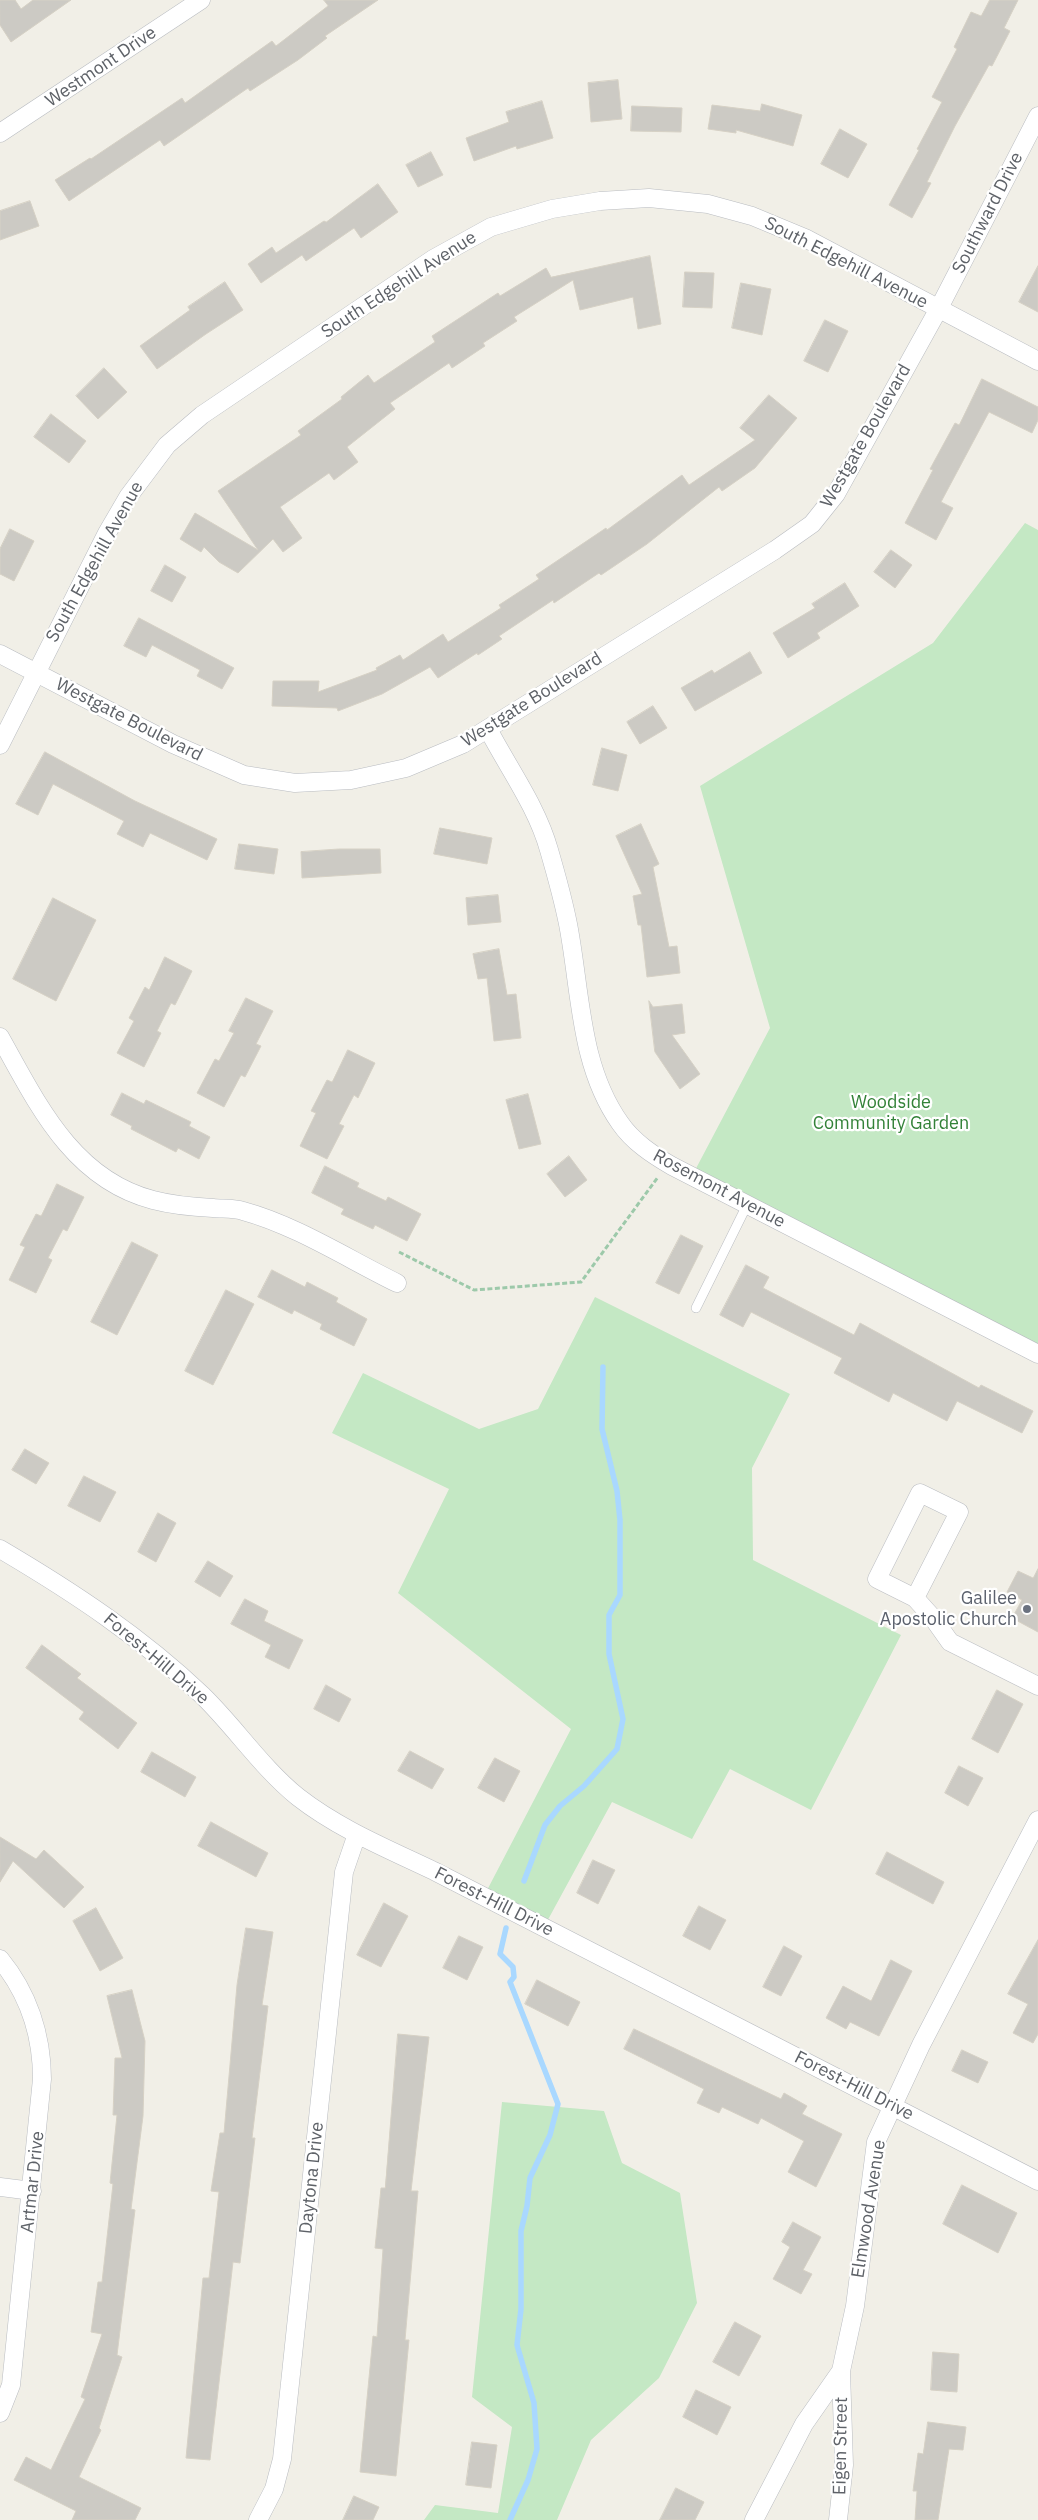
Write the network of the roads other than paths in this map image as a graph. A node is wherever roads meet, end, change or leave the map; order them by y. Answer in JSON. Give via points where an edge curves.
{"nodes":[{"id":1,"x":201,"y":0,"type":"edge"},
{"id":2,"x":1038,"y":116,"type":"edge"},
{"id":3,"x":0,"y":132,"type":"edge"},
{"id":4,"x":938,"y":310,"type":"junction"},
{"id":5,"x":1038,"y":361,"type":"edge"},
{"id":6,"x":0,"y":654,"type":"edge"},
{"id":7,"x":35,"y":672,"type":"junction"},
{"id":8,"x":488,"y":729,"type":"junction"},
{"id":9,"x":0,"y":745,"type":"edge"},
{"id":10,"x":0,"y":1037,"type":"edge"},
{"id":11,"x":747,"y":1205,"type":"junction"},
{"id":12,"x":397,"y":1283,"type":"dead end"},
{"id":13,"x":696,"y":1308,"type":"dead end"},
{"id":14,"x":1038,"y":1354,"type":"edge"},
{"id":15,"x":0,"y":1549,"type":"edge"},
{"id":16,"x":915,"y":1598,"type":"junction"},
{"id":17,"x":1038,"y":1686,"type":"edge"},
{"id":18,"x":1038,"y":1820,"type":"edge"},
{"id":19,"x":357,"y":1834,"type":"junction"},
{"id":20,"x":0,"y":1959,"type":"edge"},
{"id":21,"x":892,"y":2106,"type":"junction"},
{"id":22,"x":1038,"y":2181,"type":"edge"},
{"id":23,"x":0,"y":2187,"type":"edge"},
{"id":24,"x":32,"y":2190,"type":"junction"},
{"id":25,"x":841,"y":2371,"type":"junction"},
{"id":26,"x":0,"y":2413,"type":"edge"},
{"id":27,"x":258,"y":2520,"type":"edge"},
{"id":28,"x":754,"y":2520,"type":"edge"},
{"id":29,"x":838,"y":2520,"type":"edge"}],
"edges":[{"from":1,"to":3,"type":"street","name":"Westmont Drive"},
{"from":2,"to":4,"type":"street","name":"Southward Drive"},
{"from":4,"to":5,"type":"street","name":"South Edgehill Avenue"},
{"from":4,"to":7,"type":"street","name":"South Edgehill Avenue","via":[[780,226],[708,204],[649,198],[600,202],[552,209],[491,227],[433,259],[202,415],[167,446],[128,497]]},
{"from":4,"to":8,"type":"street","name":"Westgate Boulevard","via":[[836,494],[812,524]]},
{"from":6,"to":7,"type":"street","name":"Westgate Boulevard"},
{"from":7,"to":8,"type":"street","name":"Westgate Boulevard","via":[[208,761],[262,779],[319,783],[379,774],[423,762]]},
{"from":7,"to":9,"type":"street","name":"South Edgehill Avenue"},
{"from":8,"to":11,"type":"street","name":"Rosemont Avenue","via":[[531,806],[549,849],[568,924],[587,1048],[611,1109],[621,1125],[642,1146],[668,1164]]},
{"from":10,"to":12,"type":"street","via":[[42,1111],[74,1155],[108,1181],[152,1200],[242,1210],[280,1224]]},
{"from":11,"to":13,"type":"lane"},
{"from":11,"to":14,"type":"street","name":"Rosemont Avenue"},
{"from":15,"to":19,"type":"street","name":"Forest-Hill Drive","via":[[66,1588],[134,1636],[203,1696],[297,1796]]},
{"from":16,"to":16,"type":"street","via":[[877,1579],[920,1493],[959,1512]]},
{"from":16,"to":17,"type":"street","via":[[950,1642]]},
{"from":18,"to":21,"type":"street","name":"Elmwood Avenue"},
{"from":19,"to":21,"type":"street","name":"Forest-Hill Drive"},
{"from":19,"to":27,"type":"street","name":"Daytona Drive","via":[[344,1872],[282,2459],[274,2489]]},
{"from":20,"to":24,"type":"street","name":"Artmar Drive","via":[[27,2002],[42,2055]]},
{"from":21,"to":22,"type":"street","name":"Forest-Hill Drive"},
{"from":21,"to":25,"type":"street","name":"Elmwood Avenue","via":[[876,2142],[855,2306]]},
{"from":23,"to":24,"type":"street"},
{"from":24,"to":26,"type":"street","name":"Artmar Drive","via":[[11,2385]]},
{"from":25,"to":28,"type":"street","name":"Elmwood Avenue","via":[[804,2424]]},
{"from":25,"to":29,"type":"street","name":"Eigen Street","via":[[844,2465]]}]}
